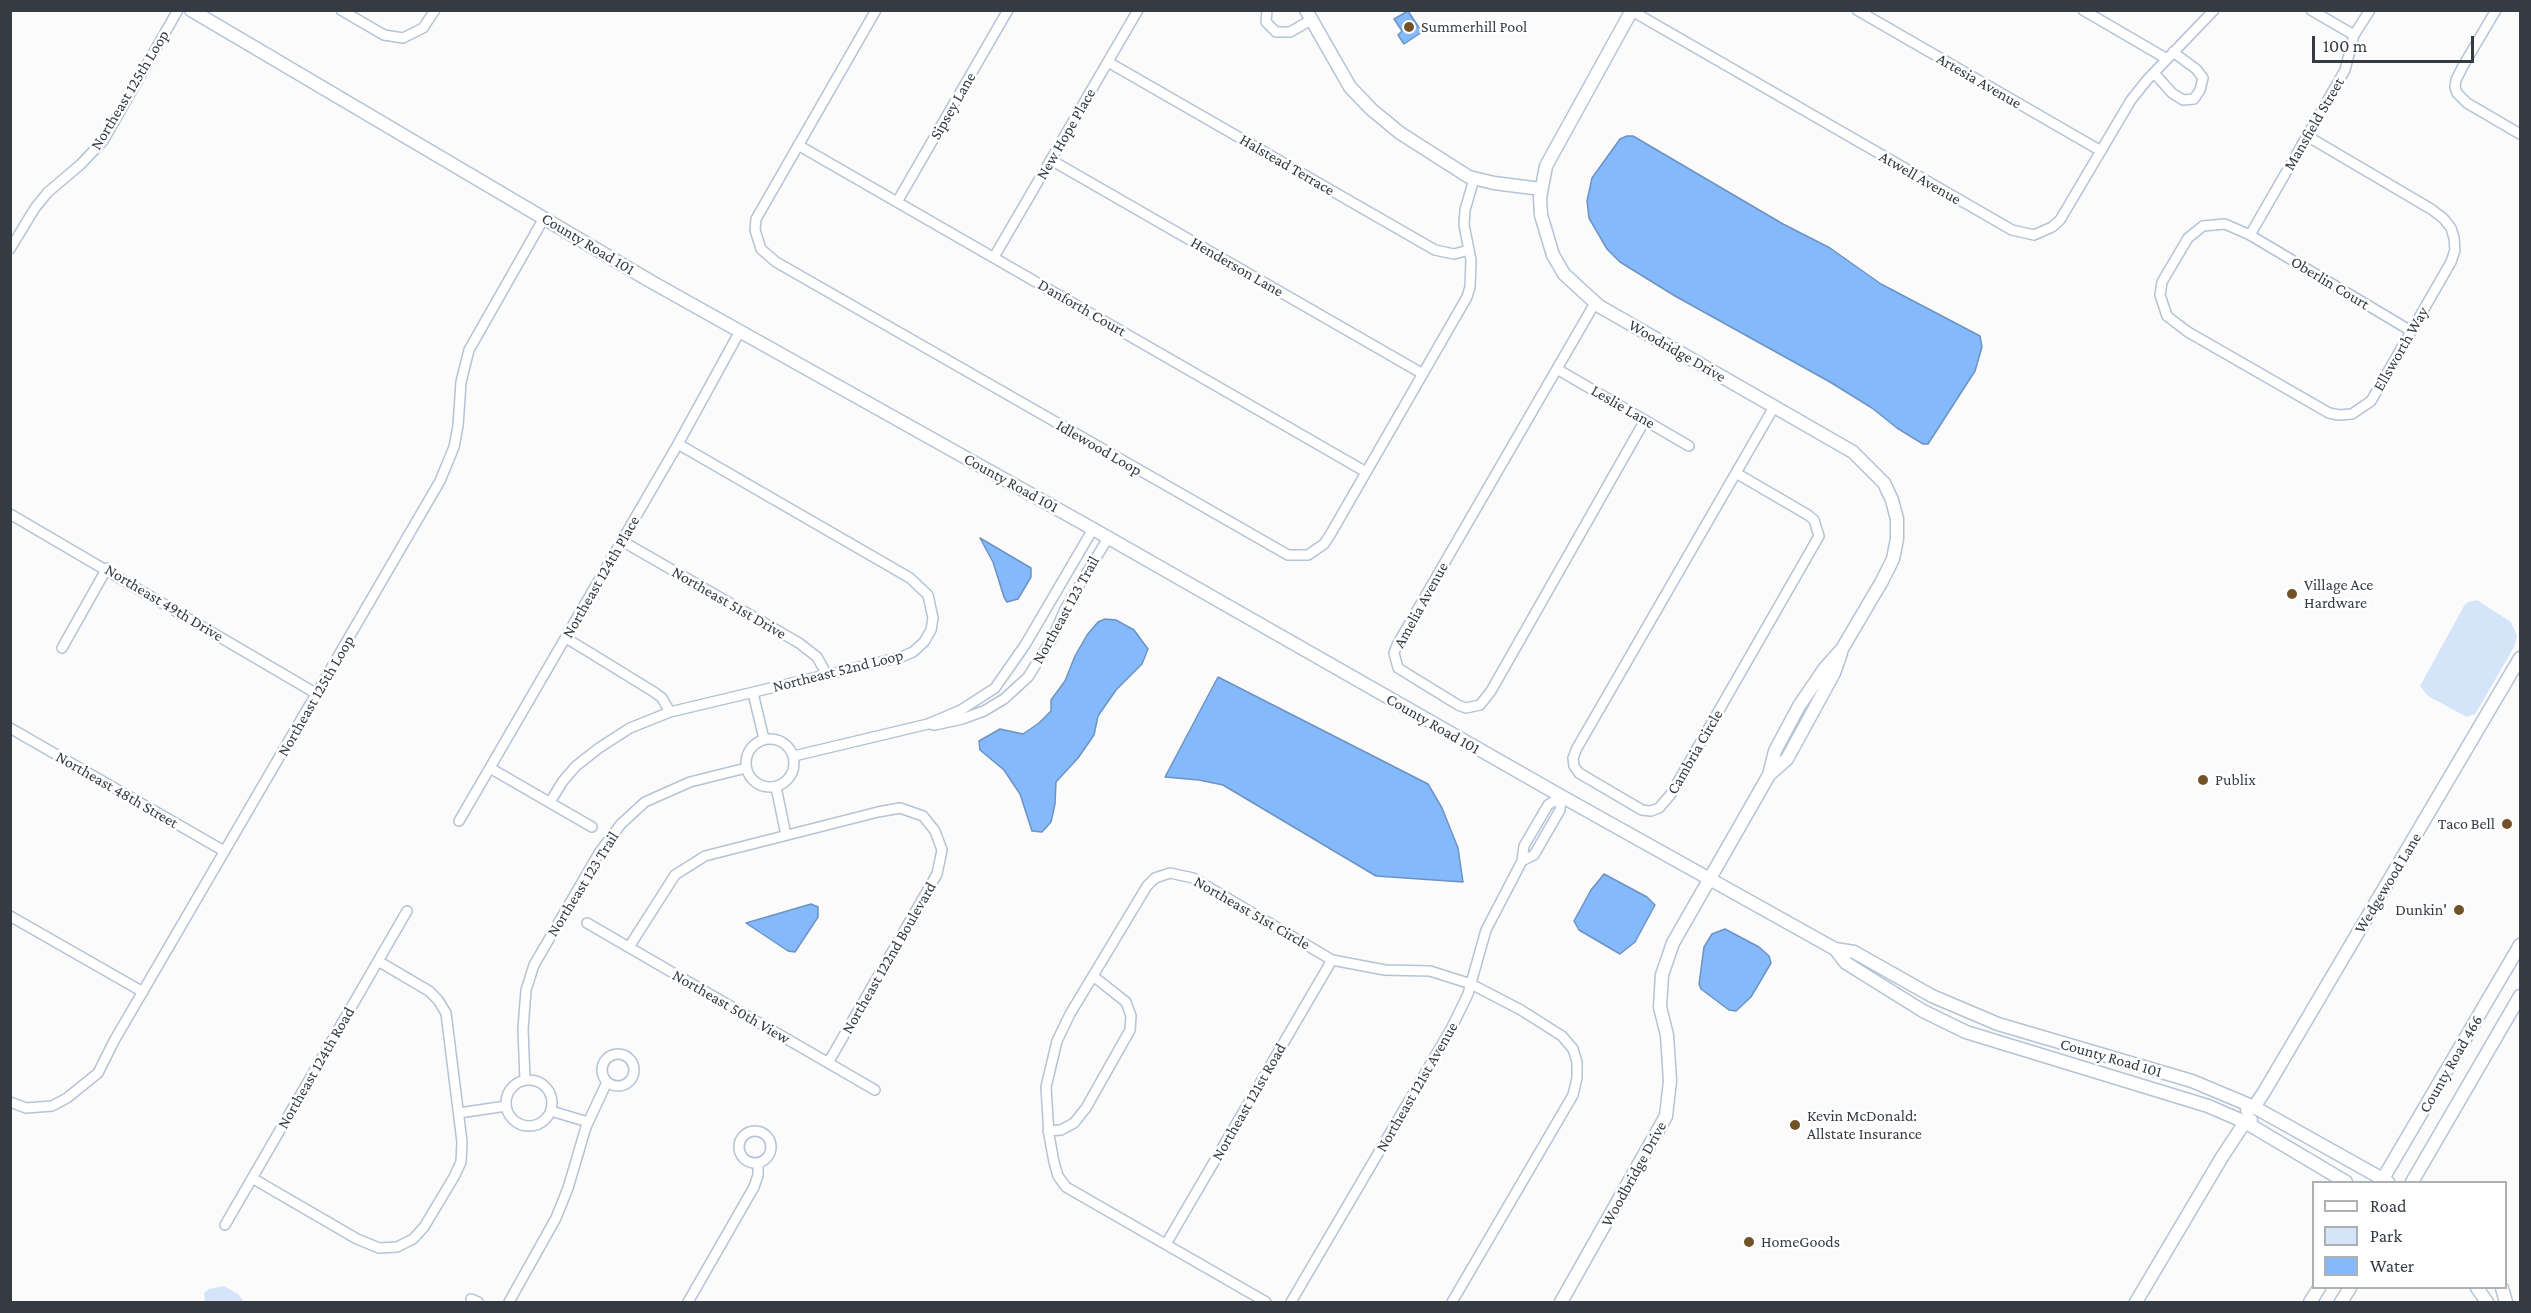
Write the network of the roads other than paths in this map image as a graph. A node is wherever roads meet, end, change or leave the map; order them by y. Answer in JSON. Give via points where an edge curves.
{"nodes":[{"id":1,"x":178,"y":10,"type":"edge"},
{"id":2,"x":191,"y":10,"type":"edge"},
{"id":3,"x":340,"y":10,"type":"edge"},
{"id":4,"x":435,"y":10,"type":"edge"},
{"id":5,"x":876,"y":10,"type":"edge"},
{"id":6,"x":1008,"y":10,"type":"edge"},
{"id":7,"x":1138,"y":10,"type":"edge"},
{"id":8,"x":1267,"y":10,"type":"edge"},
{"id":9,"x":1857,"y":10,"type":"edge"},
{"id":10,"x":2083,"y":10,"type":"edge"},
{"id":11,"x":2214,"y":10,"type":"edge"},
{"id":12,"x":2311,"y":10,"type":"edge"},
{"id":13,"x":2370,"y":10,"type":"edge"},
{"id":14,"x":2496,"y":10,"type":"edge"},
{"id":15,"x":1632,"y":11,"type":"edge"},
{"id":16,"x":1308,"y":15,"type":"edge"},
{"id":17,"x":2355,"y":35,"type":"junction"},
{"id":18,"x":2170,"y":56,"type":"junction"},
{"id":19,"x":1108,"y":62,"type":"junction"},
{"id":20,"x":2154,"y":73,"type":"junction"},
{"id":21,"x":2520,"y":134,"type":"edge"},
{"id":22,"x":2307,"y":136,"type":"junction"},
{"id":23,"x":798,"y":145,"type":"junction"},
{"id":24,"x":2101,"y":151,"type":"junction"},
{"id":25,"x":1051,"y":160,"type":"junction"},
{"id":26,"x":1474,"y":178,"type":"junction"},
{"id":27,"x":1541,"y":189,"type":"junction"},
{"id":28,"x":897,"y":202,"type":"junction"},
{"id":29,"x":544,"y":218,"type":"junction"},
{"id":30,"x":2250,"y":235,"type":"junction"},
{"id":31,"x":10,"y":249,"type":"edge"},
{"id":32,"x":1469,"y":250,"type":"junction"},
{"id":33,"x":994,"y":257,"type":"junction"},
{"id":34,"x":1595,"y":303,"type":"junction"},
{"id":35,"x":740,"y":331,"type":"junction"},
{"id":36,"x":2411,"y":331,"type":"junction"},
{"id":37,"x":1557,"y":369,"type":"junction"},
{"id":38,"x":1423,"y":374,"type":"junction"},
{"id":39,"x":1774,"y":407,"type":"junction"},
{"id":40,"x":1645,"y":420,"type":"junction"},
{"id":41,"x":678,"y":444,"type":"junction"},
{"id":42,"x":1689,"y":446,"type":"dead end"},
{"id":43,"x":1366,"y":472,"type":"junction"},
{"id":44,"x":1736,"y":473,"type":"junction"},
{"id":45,"x":10,"y":514,"type":"edge"},
{"id":46,"x":1093,"y":529,"type":"junction"},
{"id":47,"x":1108,"y":538,"type":"junction"},
{"id":48,"x":622,"y":541,"type":"junction"},
{"id":49,"x":107,"y":568,"type":"junction"},
{"id":50,"x":566,"y":638,"type":"junction"},
{"id":51,"x":62,"y":648,"type":"dead end"},
{"id":52,"x":1842,"y":649,"type":"joint"},
{"id":53,"x":2520,"y":658,"type":"edge"},
{"id":54,"x":827,"y":675,"type":"junction"},
{"id":55,"x":753,"y":693,"type":"junction"},
{"id":56,"x":317,"y":694,"type":"junction"},
{"id":57,"x":670,"y":712,"type":"junction"},
{"id":58,"x":928,"y":724,"type":"junction"},
{"id":59,"x":10,"y":728,"type":"edge"},
{"id":60,"x":764,"y":740,"type":"junction"},
{"id":61,"x":794,"y":756,"type":"junction"},
{"id":62,"x":490,"y":768,"type":"junction"},
{"id":63,"x":746,"y":768,"type":"junction"},
{"id":64,"x":776,"y":787,"type":"junction"},
{"id":65,"x":1561,"y":796,"type":"junction"},
{"id":66,"x":550,"y":802,"type":"junction"},
{"id":67,"x":459,"y":821,"type":"dead end"},
{"id":68,"x":592,"y":827,"type":"dead end"},
{"id":69,"x":786,"y":835,"type":"junction"},
{"id":70,"x":224,"y":851,"type":"junction"},
{"id":71,"x":1709,"y":878,"type":"junction"},
{"id":72,"x":407,"y":911,"type":"dead end"},
{"id":73,"x":10,"y":916,"type":"edge"},
{"id":74,"x":587,"y":923,"type":"dead end"},
{"id":75,"x":2520,"y":945,"type":"edge"},
{"id":76,"x":629,"y":947,"type":"junction"},
{"id":77,"x":1835,"y":950,"type":"junction"},
{"id":78,"x":1332,"y":960,"type":"junction"},
{"id":79,"x":378,"y":961,"type":"junction"},
{"id":80,"x":1093,"y":976,"type":"junction"},
{"id":81,"x":1471,"y":984,"type":"junction"},
{"id":82,"x":143,"y":992,"type":"junction"},
{"id":83,"x":2520,"y":996,"type":"edge"},
{"id":84,"x":1955,"y":1007,"type":"junction"},
{"id":85,"x":1947,"y":1023,"type":"junction"},
{"id":86,"x":2085,"y":1050,"type":"junction"},
{"id":87,"x":828,"y":1063,"type":"junction"},
{"id":88,"x":2079,"y":1066,"type":"junction"},
{"id":89,"x":525,"y":1080,"type":"junction"},
{"id":90,"x":607,"y":1082,"type":"dead end"},
{"id":91,"x":874,"y":1090,"type":"dead end"},
{"id":92,"x":10,"y":1102,"type":"edge"},
{"id":93,"x":506,"y":1106,"type":"junction"},
{"id":94,"x":2208,"y":1106,"type":"junction"},
{"id":95,"x":2254,"y":1107,"type":"junction"},
{"id":96,"x":551,"y":1111,"type":"junction"},
{"id":97,"x":459,"y":1113,"type":"junction"},
{"id":98,"x":588,"y":1122,"type":"junction"},
{"id":99,"x":2245,"y":1122,"type":"junction"},
{"id":100,"x":2286,"y":1125,"type":"junction"},
{"id":101,"x":1048,"y":1131,"type":"junction"},
{"id":102,"x":758,"y":1163,"type":"dead end"},
{"id":103,"x":252,"y":1178,"type":"junction"},
{"id":104,"x":2344,"y":1181,"type":"edge"},
{"id":105,"x":2382,"y":1181,"type":"edge"},
{"id":106,"x":2385,"y":1181,"type":"edge"},
{"id":107,"x":2413,"y":1181,"type":"edge"},
{"id":108,"x":225,"y":1225,"type":"dead end"},
{"id":109,"x":1166,"y":1244,"type":"junction"},
{"id":110,"x":2318,"y":1289,"type":"edge"},
{"id":111,"x":2349,"y":1289,"type":"edge"},
{"id":112,"x":2478,"y":1289,"type":"edge"},
{"id":113,"x":509,"y":1302,"type":"edge"},
{"id":114,"x":688,"y":1302,"type":"edge"},
{"id":115,"x":1266,"y":1302,"type":"edge"},
{"id":116,"x":1291,"y":1302,"type":"edge"},
{"id":117,"x":1452,"y":1302,"type":"edge"},
{"id":118,"x":1561,"y":1302,"type":"edge"},
{"id":119,"x":2136,"y":1302,"type":"edge"},
{"id":120,"x":2310,"y":1302,"type":"edge"},
{"id":121,"x":2341,"y":1302,"type":"edge"},
{"id":122,"x":2487,"y":1302,"type":"edge"}],
"edges":[{"from":1,"to":31,"type":"street","name":"Northeast 125th Loop","via":[[103,141],[48,192]]},
{"from":2,"to":29,"type":"street","name":"County Road 101"},
{"from":3,"to":4,"type":"street","via":[[384,35],[403,38],[423,28]]},
{"from":5,"to":23,"type":"street","name":"Idlewood Loop"},
{"from":6,"to":28,"type":"street","name":"Sipsey Lane"},
{"from":7,"to":19,"type":"street","name":"New Hope Place"},
{"from":8,"to":16,"type":"street","via":[[1266,22],[1276,32],[1290,32]]},
{"from":9,"to":24,"type":"street","name":"Artesia Avenue"},
{"from":10,"to":18,"type":"street"},
{"from":11,"to":18,"type":"street","name":"Atwell Avenue"},
{"from":12,"to":17,"type":"street"},
{"from":13,"to":17,"type":"street","name":"Mansfield Street"},
{"from":14,"to":21,"type":"street","via":[[2455,87],[2467,103]]},
{"from":15,"to":24,"type":"street","name":"Atwell Avenue","via":[[1947,194],[2024,234],[2043,232],[2060,220]]},
{"from":15,"to":27,"type":"street","name":"Woodridge Drive","via":[[1553,150]]},
{"from":16,"to":26,"type":"street","via":[[1350,87],[1371,109],[1423,149]]},
{"from":17,"to":22,"type":"street","name":"Mansfield Street","via":[[2345,70]]},
{"from":18,"to":20,"type":"street","name":"Atwell Avenue"},
{"from":18,"to":20,"type":"street","via":[[2196,69],[2203,78],[2194,99],[2183,100],[2172,93]]},
{"from":19,"to":25,"type":"street","name":"New Hope Place"},
{"from":19,"to":32,"type":"street","name":"Halstead Terrace","via":[[1435,250],[1454,254]]},
{"from":20,"to":24,"type":"street","name":"Atwell Avenue","via":[[2131,100]]},
{"from":22,"to":30,"type":"street","name":"Mansfield Street"},
{"from":22,"to":36,"type":"street","name":"Ellsworth Way","via":[[2431,209],[2451,228],[2455,250],[2451,261]]},
{"from":23,"to":28,"type":"street","name":"Danforth Court"},
{"from":23,"to":43,"type":"street","name":"Idlewood Loop","via":[[756,219],[757,240],[767,256],[1277,551],[1308,555],[1324,544]]},
{"from":25,"to":33,"type":"street","name":"New Hope Place"},
{"from":25,"to":38,"type":"street","name":"Henderson Lane"},
{"from":26,"to":27,"type":"street"},
{"from":26,"to":32,"type":"street","name":"Idlewood Loop","via":[[1465,210]]},
{"from":27,"to":34,"type":"street","name":"Woodridge Drive","via":[[1541,215],[1553,255],[1564,274]]},
{"from":28,"to":33,"type":"street","name":"Danforth Court"},
{"from":29,"to":35,"type":"street","name":"County Road 101"},
{"from":29,"to":56,"type":"street","name":"Northeast 125th Loop","via":[[469,350],[461,382],[454,447],[440,481]]},
{"from":30,"to":36,"type":"street","name":"Oberlin Court"},
{"from":30,"to":36,"type":"street","name":"Ellsworth Way","via":[[2225,224],[2194,231],[2162,282],[2160,295],[2167,316],[2302,399],[2338,415],[2352,414],[2371,401]]},
{"from":32,"to":38,"type":"street","name":"Idlewood Loop","via":[[1472,275],[1467,297]]},
{"from":33,"to":43,"type":"street","name":"Danforth Court"},
{"from":34,"to":37,"type":"street","name":"Amelia Avenue"},
{"from":34,"to":39,"type":"street","name":"Woodridge Drive"},
{"from":35,"to":41,"type":"street","name":"Northeast 124th Place"},
{"from":35,"to":46,"type":"street","name":"County Road 101"},
{"from":37,"to":40,"type":"street","name":"Leslie Lane"},
{"from":37,"to":40,"type":"street","name":"Amelia Avenue","via":[[1394,653],[1403,673],[1458,705],[1480,705],[1491,691]]},
{"from":38,"to":43,"type":"street","name":"Idlewood Loop"},
{"from":39,"to":44,"type":"street","name":"Cambria Circle"},
{"from":39,"to":52,"type":"street","name":"Woodridge Drive","via":[[1853,452],[1884,483],[1892,500],[1897,519],[1893,559]]},
{"from":40,"to":42,"type":"street","name":"Leslie Lane"},
{"from":41,"to":48,"type":"street","name":"Northeast 124th Place"},
{"from":41,"to":54,"type":"street","name":"Northeast 52nd Loop","via":[[910,578],[928,595],[933,618],[931,630],[913,652]]},
{"from":44,"to":44,"type":"street","name":"Cambria Circle","via":[[1808,514],[1819,536],[1671,794],[1659,808],[1642,810],[1579,773],[1573,758]]},
{"from":45,"to":49,"type":"street","name":"Northeast 49th Drive"},
{"from":46,"to":47,"type":"street","name":"County Road 101"},
{"from":46,"to":58,"type":"street","name":"Northeast 123 Trail","via":[[995,688],[961,710]]},
{"from":47,"to":58,"type":"street","name":"Northeast 123 Trail","via":[[1028,677],[984,711]]},
{"from":47,"to":65,"type":"street","name":"County Road 101"},
{"from":48,"to":50,"type":"street","name":"Northeast 124th Place"},
{"from":48,"to":54,"type":"street","name":"Northeast 51st Drive","via":[[799,643],[817,657]]},
{"from":49,"to":51,"type":"street"},
{"from":49,"to":56,"type":"street","name":"Northeast 49th Drive"},
{"from":50,"to":57,"type":"street","via":[[654,692]]},
{"from":50,"to":62,"type":"street","name":"Northeast 124th Place"},
{"from":52,"to":71,"type":"street","name":"Woodbridge Drive","via":[[1799,706],[1776,751],[1769,775]]},
{"from":53,"to":95,"type":"street","name":"Wedgewood Lane"},
{"from":54,"to":55,"type":"street","name":"Northeast 52nd Loop"},
{"from":55,"to":57,"type":"street","name":"Northeast 52nd Loop"},
{"from":55,"to":60,"type":"street"},
{"from":56,"to":70,"type":"street","name":"Northeast 125th Loop"},
{"from":57,"to":66,"type":"street","name":"Northeast 52nd Loop","via":[[630,728],[599,748],[563,781]]},
{"from":58,"to":61,"type":"street","name":"Northeast 123 Trail"},
{"from":59,"to":70,"type":"street","name":"Northeast 48th Street"},
{"from":60,"to":61,"type":"street","via":[[779,740]]},
{"from":60,"to":63,"type":"street","via":[[752,747]]},
{"from":61,"to":64,"type":"street","via":[[789,779]]},
{"from":62,"to":66,"type":"street"},
{"from":62,"to":67,"type":"street","name":"Northeast 124th Place"},
{"from":63,"to":64,"type":"street","via":[[754,782]]},
{"from":63,"to":89,"type":"street","name":"Northeast 123 Trail","via":[[690,782],[645,802],[621,824],[599,853],[531,974],[523,1029]]},
{"from":64,"to":69,"type":"street"},
{"from":65,"to":71,"type":"street","name":"County Road 101"},
{"from":65,"to":81,"type":"street","name":"Northeast 121st Avenue","via":[[1560,810],[1534,855],[1522,861],[1486,930]]},
{"from":66,"to":68,"type":"street"},
{"from":69,"to":76,"type":"street","name":"Northeast 122nd Boulevard","via":[[705,856],[675,874]]},
{"from":69,"to":87,"type":"street","name":"Northeast 122nd Boulevard","via":[[900,808],[922,816],[935,831],[942,850],[937,874]]},
{"from":70,"to":82,"type":"street","name":"Northeast 125th Loop"},
{"from":71,"to":77,"type":"street","name":"County Road 101"},
{"from":71,"to":118,"type":"street","name":"Woodbridge Drive","via":[[1672,943],[1662,975],[1660,1007],[1670,1082],[1666,1116]]},
{"from":72,"to":79,"type":"street","name":"Northeast 124th Road"},
{"from":73,"to":82,"type":"street"},
{"from":74,"to":76,"type":"street","name":"Northeast 50th View"},
{"from":75,"to":106,"type":"street","name":"County Road 466"},
{"from":76,"to":87,"type":"street","name":"Northeast 50th View"},
{"from":77,"to":84,"type":"street","name":"County Road 101","via":[[1854,952]]},
{"from":77,"to":85,"type":"street","name":"County Road 101","via":[[1846,963]]},
{"from":78,"to":80,"type":"street","name":"Northeast 51st Circle","via":[[1193,878],[1170,873],[1155,878],[1147,886]]},
{"from":78,"to":81,"type":"street","name":"Northeast 51st Circle","via":[[1384,970],[1430,971]]},
{"from":78,"to":109,"type":"street","name":"Northeast 121st Road"},
{"from":79,"to":97,"type":"street","via":[[429,991],[446,1013]]},
{"from":79,"to":103,"type":"street","name":"Northeast 124th Road"},
{"from":80,"to":101,"type":"street","name":"Northeast 51st Circle","via":[[1057,1041],[1046,1087]]},
{"from":80,"to":101,"type":"street","via":[[1126,1002],[1130,1030],[1074,1123]]},
{"from":81,"to":116,"type":"street","name":"Northeast 121st Avenue","via":[[1451,1029]]},
{"from":81,"to":117,"type":"street","name":"Northeast 51st Circle","via":[[1562,1036],[1573,1049],[1577,1078],[1573,1095]]},
{"from":82,"to":92,"type":"street","name":"Northeast 125th Loop","via":[[98,1073],[52,1106],[26,1108]]},
{"from":83,"to":107,"type":"street","name":"County Road 466"},
{"from":84,"to":85,"type":"street"},
{"from":84,"to":86,"type":"street","name":"County Road 101"},
{"from":85,"to":88,"type":"street","name":"County Road 101"},
{"from":86,"to":88,"type":"street"},
{"from":86,"to":95,"type":"street","name":"County Road 101","via":[[2192,1081]]},
{"from":87,"to":91,"type":"street","name":"Northeast 50th View"},
{"from":88,"to":94,"type":"street","name":"County Road 101"},
{"from":89,"to":93,"type":"street","via":[[512,1086]]},
{"from":89,"to":96,"type":"street","via":[[538,1081],[549,1090]]},
{"from":90,"to":98,"type":"street"},
{"from":93,"to":96,"type":"street","via":[[512,1118],[523,1125],[537,1124]]},
{"from":93,"to":97,"type":"street"},
{"from":94,"to":95,"type":"street","via":[[2235,1111]]},
{"from":94,"to":99,"type":"street","name":"County Road 101"},
{"from":95,"to":100,"type":"street","name":"County Road 101"},
{"from":96,"to":98,"type":"street"},
{"from":97,"to":103,"type":"street","via":[[462,1142],[457,1169],[424,1227],[413,1239],[397,1247],[379,1248],[357,1239]]},
{"from":98,"to":113,"type":"street","via":[[556,1218]]},
{"from":99,"to":100,"type":"street","via":[[2259,1119]]},
{"from":99,"to":104,"type":"street","name":"County Road 101"},
{"from":99,"to":119,"type":"street"},
{"from":100,"to":105,"type":"street","name":"County Road 101"},
{"from":101,"to":109,"type":"street","name":"Northeast 51st Circle","via":[[1053,1162],[1066,1186]]},
{"from":102,"to":114,"type":"street","via":[[754,1187]]},
{"from":103,"to":108,"type":"street","name":"Northeast 124th Road"},
{"from":109,"to":115,"type":"street","name":"Northeast 51st Circle"},
{"from":110,"to":120,"type":"street"},
{"from":111,"to":121,"type":"street"},
{"from":112,"to":122,"type":"street"}]}
